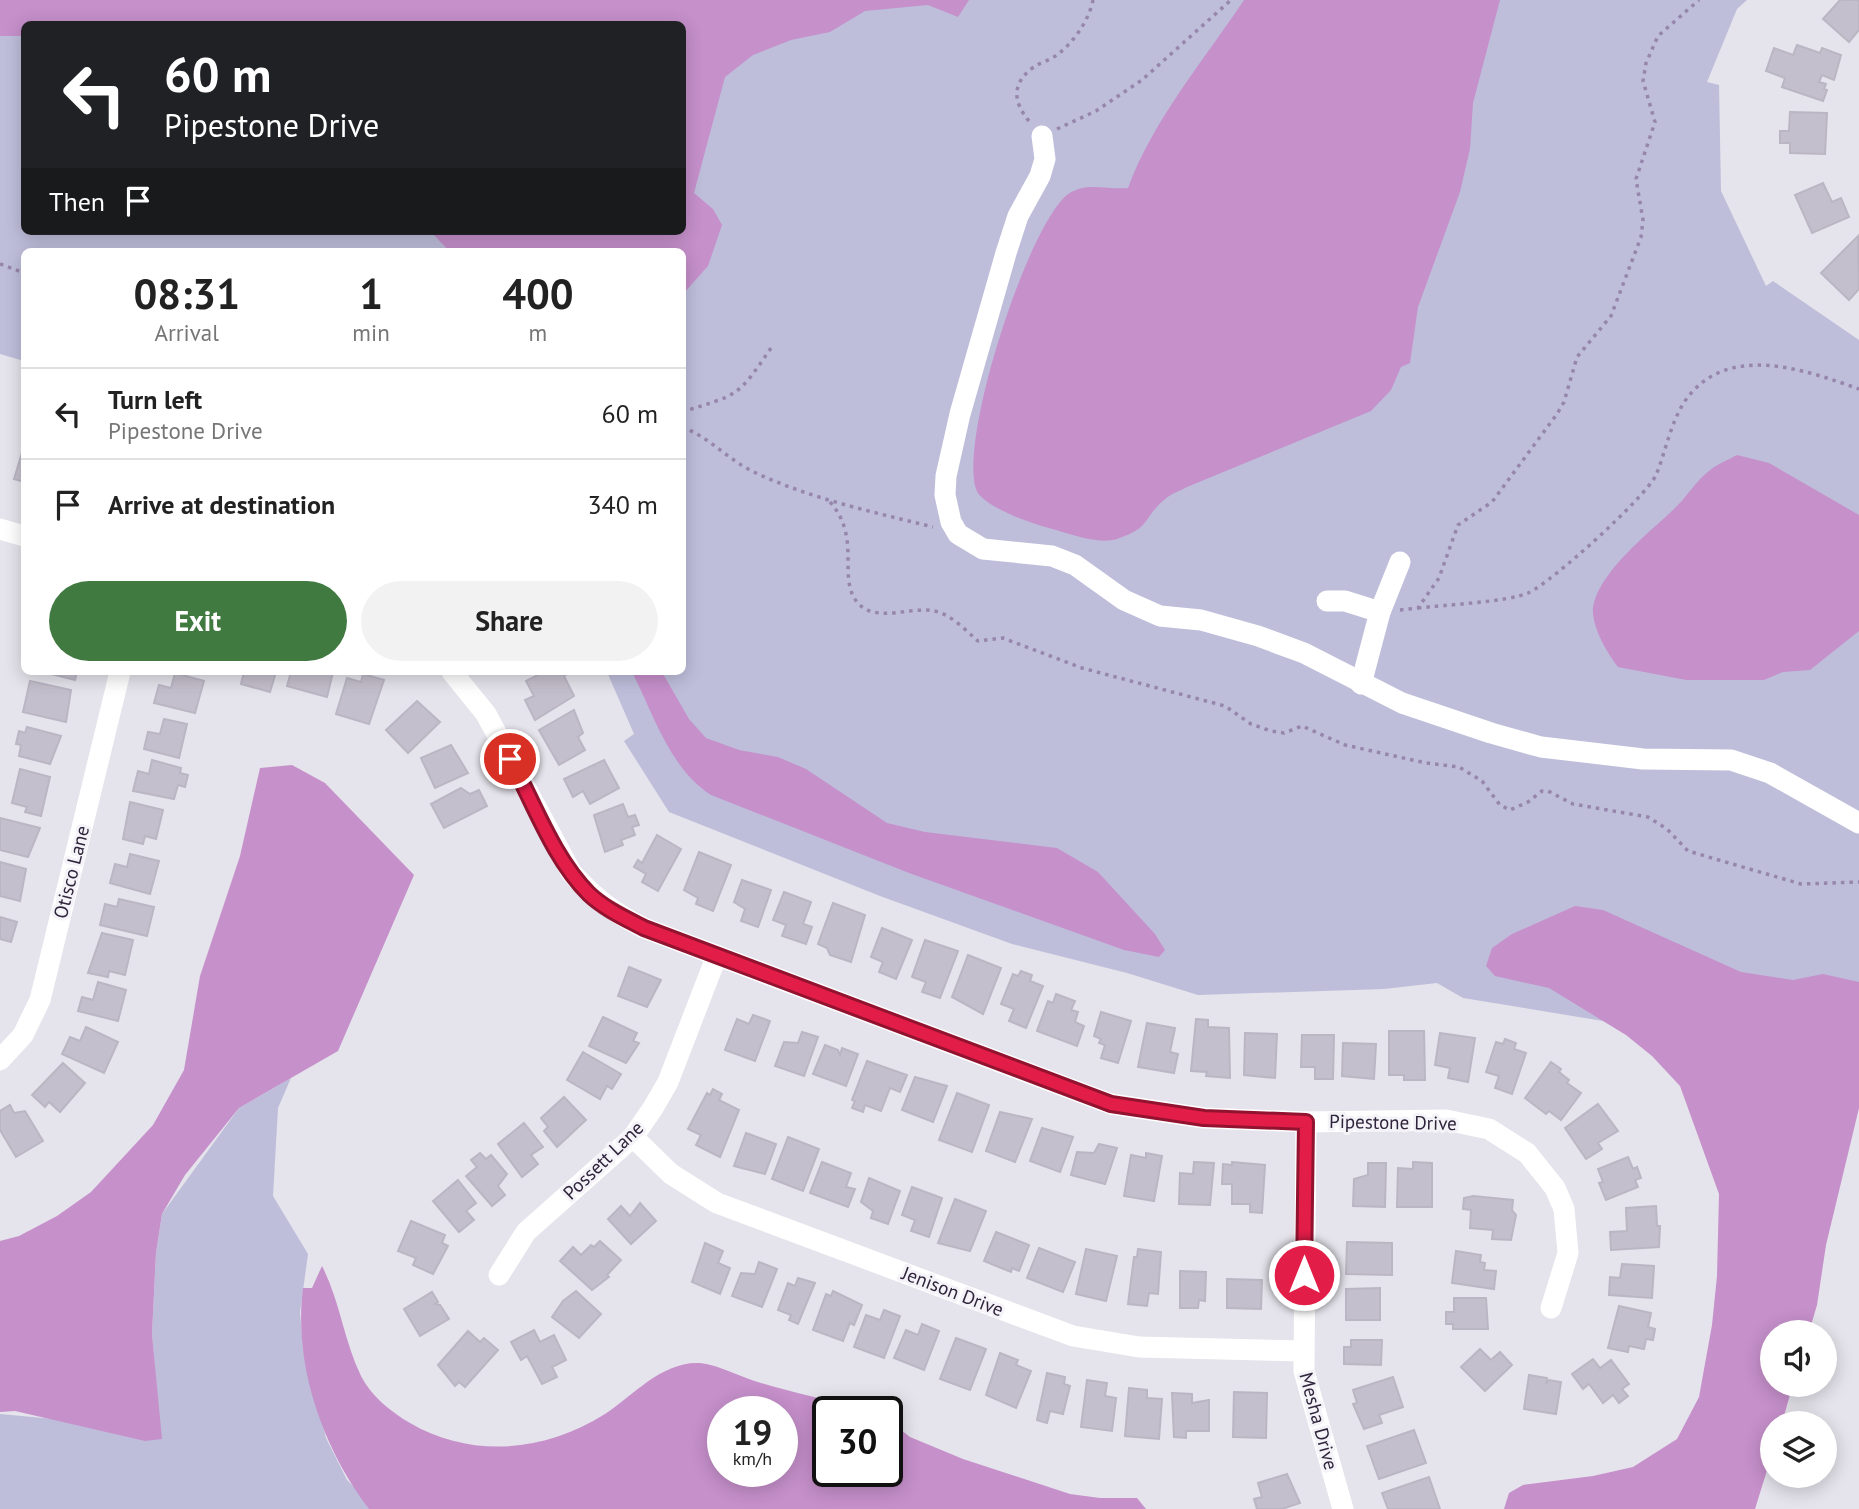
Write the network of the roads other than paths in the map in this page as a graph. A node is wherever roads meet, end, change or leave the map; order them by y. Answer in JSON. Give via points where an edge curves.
{"nodes":[{"id":1,"x":1042,"y":135,"type":"road end"},
{"id":2,"x":0,"y":528,"type":"edge"},
{"id":3,"x":21,"y":535,"type":"edge"},
{"id":4,"x":1400,"y":562,"type":"dead end"},
{"id":5,"x":1327,"y":601,"type":"dead end"},
{"id":6,"x":1380,"y":612,"type":"junction"},
{"id":7,"x":119,"y":675,"type":"edge"},
{"id":8,"x":454,"y":675,"type":"edge"},
{"id":9,"x":1361,"y":684,"type":"junction"},
{"id":10,"x":1859,"y":823,"type":"edge"},
{"id":11,"x":717,"y":955,"type":"junction"},
{"id":12,"x":0,"y":1060,"type":"edge"},
{"id":13,"x":1306,"y":1122,"type":"junction"},
{"id":14,"x":632,"y":1137,"type":"junction"},
{"id":15,"x":499,"y":1275,"type":"dead end"},
{"id":16,"x":1551,"y":1308,"type":"dead end"},
{"id":17,"x":1304,"y":1351,"type":"junction"},
{"id":18,"x":1343,"y":1509,"type":"edge"}],
"edges":[{"from":1,"to":9,"type":"street","via":[[1045,159],[1006,253],[946,476],[949,513],[958,534],[983,549],[1052,556],[1160,616],[1258,636],[1304,653]]},
{"from":2,"to":3,"type":"street"},
{"from":4,"to":6,"type":"street"},
{"from":5,"to":6,"type":"street","via":[[1345,601]]},
{"from":6,"to":9,"type":"street"},
{"from":7,"to":12,"type":"street","name":"Otisco Lane","via":[[40,1000],[23,1035]]},
{"from":8,"to":11,"type":"street","name":"Pipestone Drive","via":[[486,714],[558,850],[590,895],[644,928]]},
{"from":9,"to":10,"type":"street","via":[[1402,703],[1541,747],[1643,759],[1731,760],[1770,773]]},
{"from":11,"to":13,"type":"street","name":"Pipestone Drive","via":[[1111,1104],[1204,1118]]},
{"from":11,"to":14,"type":"street","name":"Possett Lane","via":[[668,1082]]},
{"from":13,"to":16,"type":"street","name":"Pipestone Drive","via":[[1446,1121],[1489,1129],[1511,1140],[1544,1171],[1563,1209],[1568,1253]]},
{"from":13,"to":17,"type":"street","name":"Mesha Drive"},
{"from":14,"to":15,"type":"street","name":"Possett Lane","via":[[526,1232]]},
{"from":14,"to":17,"type":"street","name":"Jenison Drive","via":[[671,1174],[717,1203],[1073,1336],[1139,1348]]},
{"from":17,"to":18,"type":"street","name":"Mesha Drive","via":[[1307,1387]]}]}
